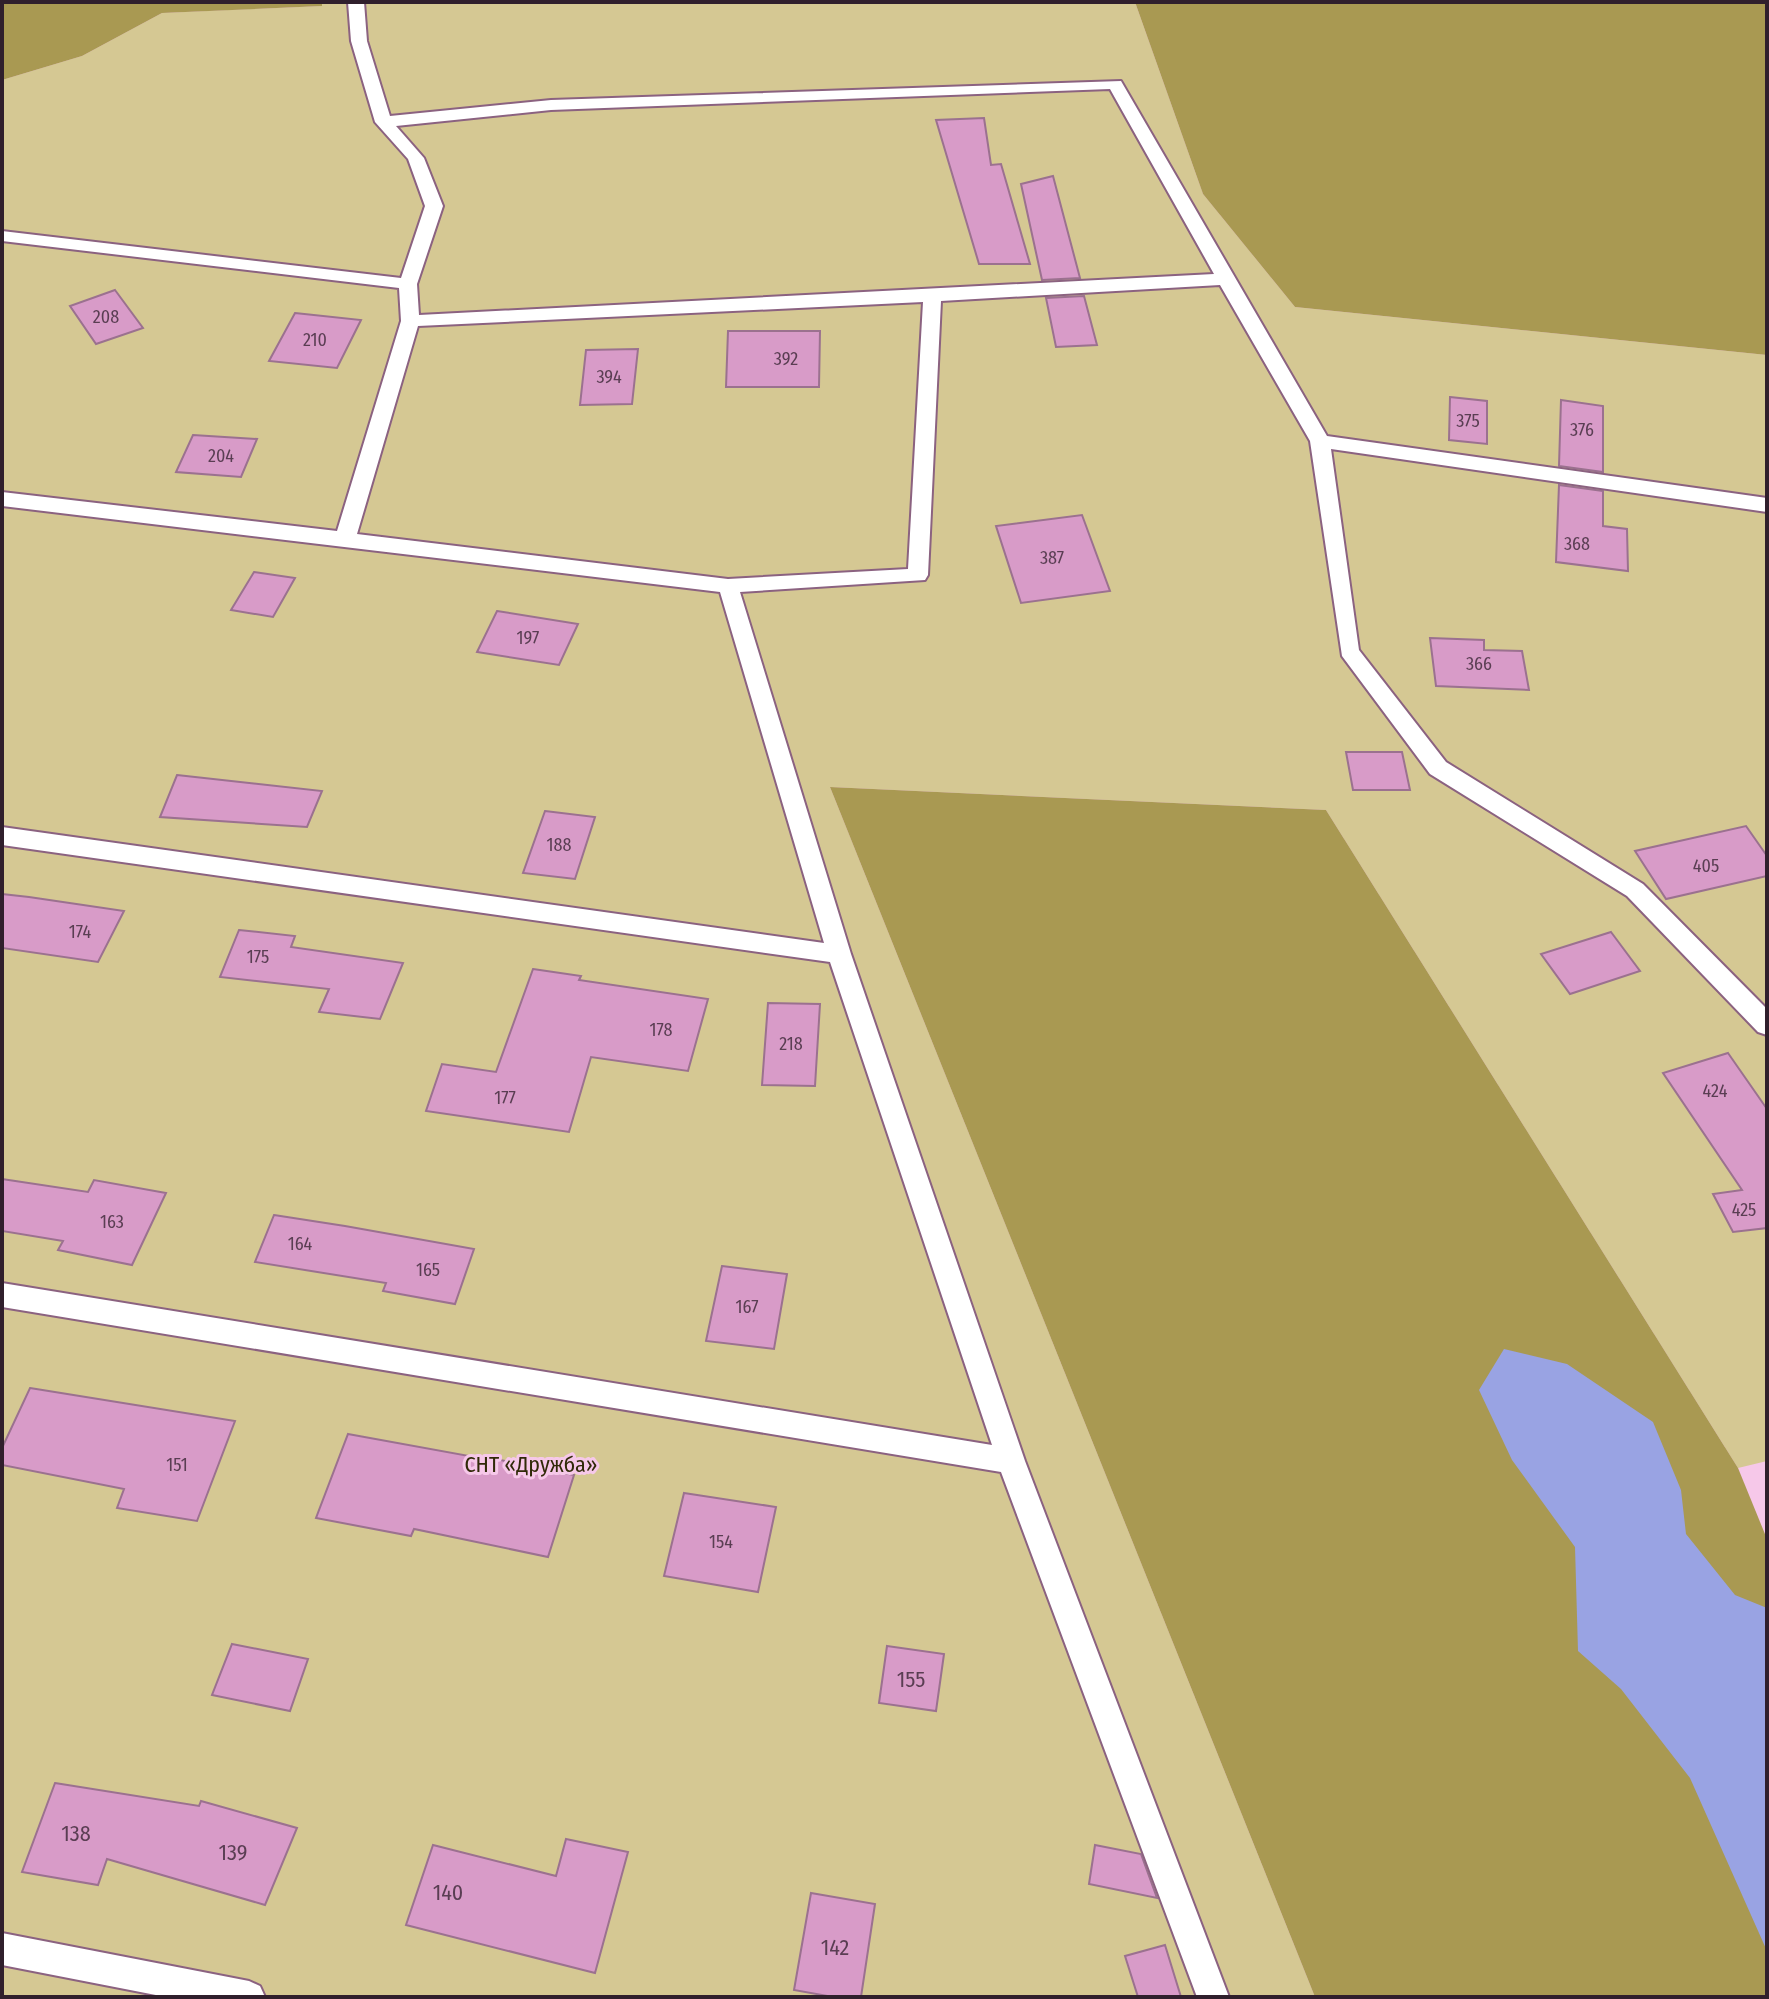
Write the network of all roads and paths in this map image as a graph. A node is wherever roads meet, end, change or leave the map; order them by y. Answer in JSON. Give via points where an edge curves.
{"nodes":[{"id":1,"x":356,"y":2,"type":"edge"},
{"id":2,"x":383,"y":122,"type":"junction"},
{"id":3,"x":2,"y":236,"type":"edge"},
{"id":4,"x":1226,"y":279,"type":"junction"},
{"id":5,"x":408,"y":284,"type":"junction"},
{"id":6,"x":932,"y":296,"type":"junction"},
{"id":7,"x":410,"y":321,"type":"junction"},
{"id":8,"x":1320,"y":441,"type":"junction"},
{"id":9,"x":2,"y":499,"type":"edge"},
{"id":10,"x":1767,"y":505,"type":"edge"},
{"id":11,"x":345,"y":539,"type":"junction"},
{"id":12,"x":728,"y":586,"type":"junction"},
{"id":13,"x":2,"y":836,"type":"edge"},
{"id":14,"x":839,"y":954,"type":"junction"},
{"id":15,"x":1767,"y":1025,"type":"edge"},
{"id":16,"x":2,"y":1295,"type":"edge"},
{"id":17,"x":1011,"y":1461,"type":"junction"},
{"id":18,"x":2,"y":1949,"type":"edge"},
{"id":19,"x":249,"y":1997,"type":"edge"},
{"id":20,"x":1213,"y":1997,"type":"edge"}],
"edges":[{"from":1,"to":2,"type":"lane","via":[[359,41]]},
{"from":2,"to":4,"type":"lane","via":[[551,105],[1115,84]]},
{"from":2,"to":5,"type":"lane","via":[[416,158],[434,206]]},
{"from":3,"to":5,"type":"lane"},
{"from":4,"to":6,"type":"lane"},
{"from":4,"to":8,"type":"lane"},
{"from":5,"to":7,"type":"lane"},
{"from":6,"to":7,"type":"lane"},
{"from":6,"to":12,"type":"lane","via":[[918,575]]},
{"from":7,"to":11,"type":"lane"},
{"from":8,"to":10,"type":"lane"},
{"from":8,"to":15,"type":"lane","via":[[1349,651],[1438,768],[1635,890]]},
{"from":9,"to":11,"type":"lane"},
{"from":11,"to":12,"type":"lane"},
{"from":12,"to":14,"type":"lane"},
{"from":13,"to":14,"type":"lane"},
{"from":14,"to":17,"type":"lane"},
{"from":16,"to":17,"type":"lane"},
{"from":17,"to":20,"type":"lane"},
{"from":18,"to":19,"type":"lane"}]}
